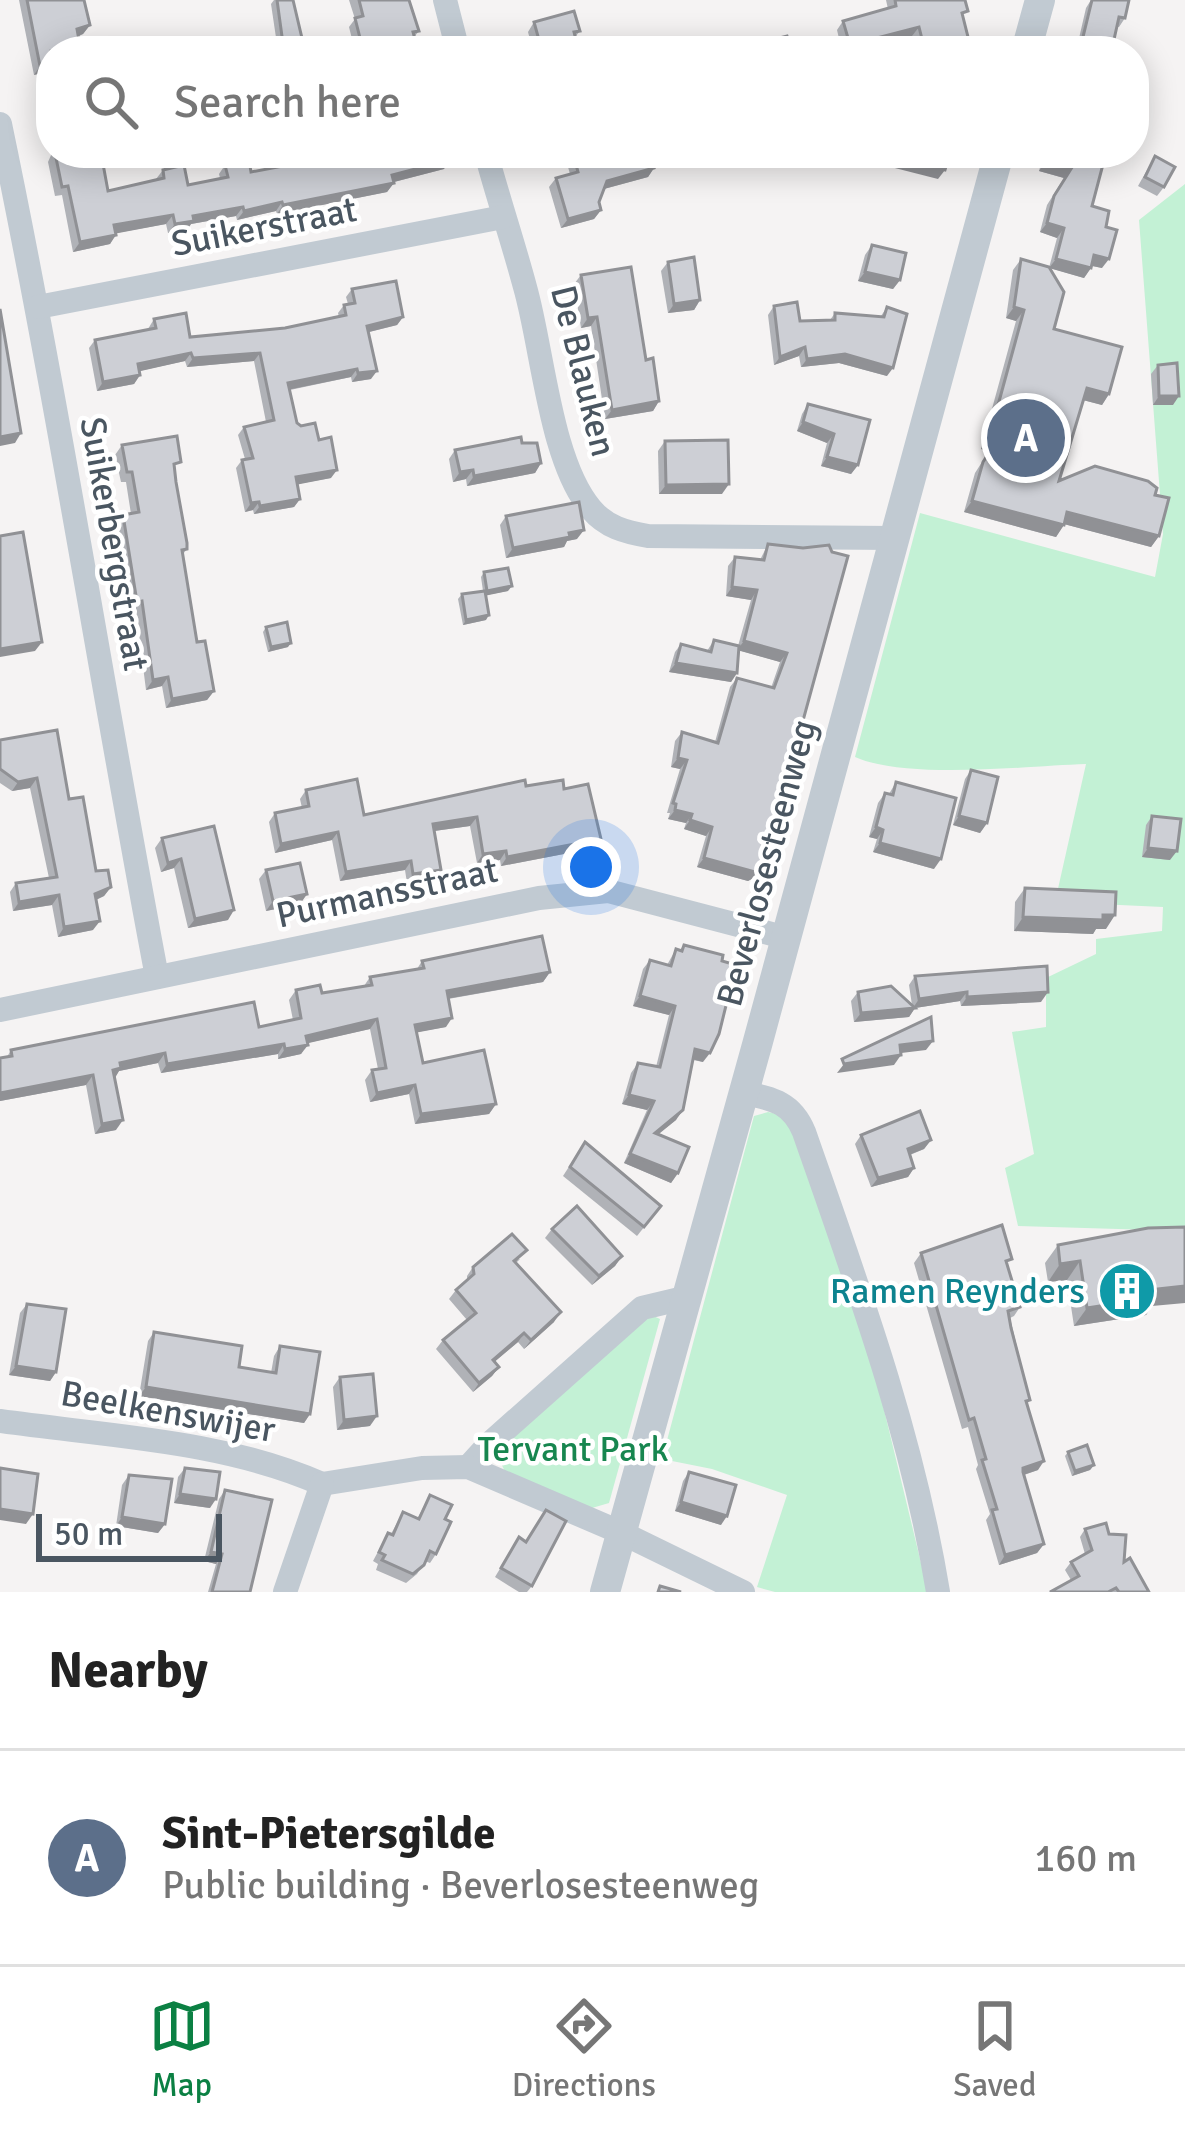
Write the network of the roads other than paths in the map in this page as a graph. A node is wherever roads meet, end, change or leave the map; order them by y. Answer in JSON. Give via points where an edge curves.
{"nodes":[{"id":1,"x":445,"y":0,"type":"edge"},
{"id":2,"x":1040,"y":0,"type":"edge"},
{"id":3,"x":454,"y":36,"type":"edge"},
{"id":4,"x":1030,"y":36,"type":"edge"},
{"id":5,"x":0,"y":124,"type":"edge"},
{"id":6,"x":490,"y":168,"type":"edge"},
{"id":7,"x":995,"y":168,"type":"edge"},
{"id":8,"x":502,"y":218,"type":"junction"},
{"id":9,"x":38,"y":307,"type":"junction"},
{"id":10,"x":896,"y":538,"type":"junction"},
{"id":11,"x":787,"y":938,"type":"junction"},
{"id":12,"x":157,"y":977,"type":"junction"},
{"id":13,"x":0,"y":1010,"type":"edge"},
{"id":14,"x":745,"y":1093,"type":"junction"},
{"id":15,"x":684,"y":1298,"type":"junction"},
{"id":16,"x":0,"y":1421,"type":"edge"},
{"id":17,"x":468,"y":1467,"type":"junction"},
{"id":18,"x":322,"y":1484,"type":"junction"},
{"id":19,"x":622,"y":1533,"type":"junction"},
{"id":20,"x":285,"y":1592,"type":"edge"},
{"id":21,"x":605,"y":1592,"type":"edge"},
{"id":22,"x":743,"y":1592,"type":"edge"},
{"id":23,"x":938,"y":1592,"type":"edge"}],
"edges":[{"from":1,"to":3,"type":"street"},
{"from":2,"to":4,"type":"street"},
{"from":5,"to":9,"type":"street","name":"Suikerbergstraat"},
{"from":6,"to":8,"type":"street","name":"De Blauken"},
{"from":7,"to":10,"type":"street","name":"Beverlosesteenweg"},
{"from":8,"to":9,"type":"street","name":"Suikerstraat"},
{"from":8,"to":10,"type":"street","name":"De Blauken","via":[[567,470],[604,522],[648,536]]},
{"from":9,"to":12,"type":"street","name":"Suikerbergstraat"},
{"from":10,"to":11,"type":"street","name":"Beverlosesteenweg"},
{"from":11,"to":12,"type":"street","name":"Purmansstraat","via":[[608,891],[539,898]]},
{"from":11,"to":14,"type":"street","name":"Beverlosesteenweg"},
{"from":12,"to":13,"type":"street","name":"Purmansstraat"},
{"from":14,"to":15,"type":"street","name":"Beverlosesteenweg"},
{"from":14,"to":23,"type":"street","via":[[781,1102],[804,1132],[886,1368]]},
{"from":15,"to":17,"type":"street","via":[[642,1308]]},
{"from":15,"to":19,"type":"street","name":"Beverlosesteenweg"},
{"from":16,"to":18,"type":"street","name":"Beelkenswijer","via":[[232,1455]]},
{"from":17,"to":18,"type":"street"},
{"from":17,"to":19,"type":"street"},
{"from":18,"to":20,"type":"street"},
{"from":19,"to":21,"type":"street","name":"Beverlosesteenweg"},
{"from":19,"to":22,"type":"street"}]}
